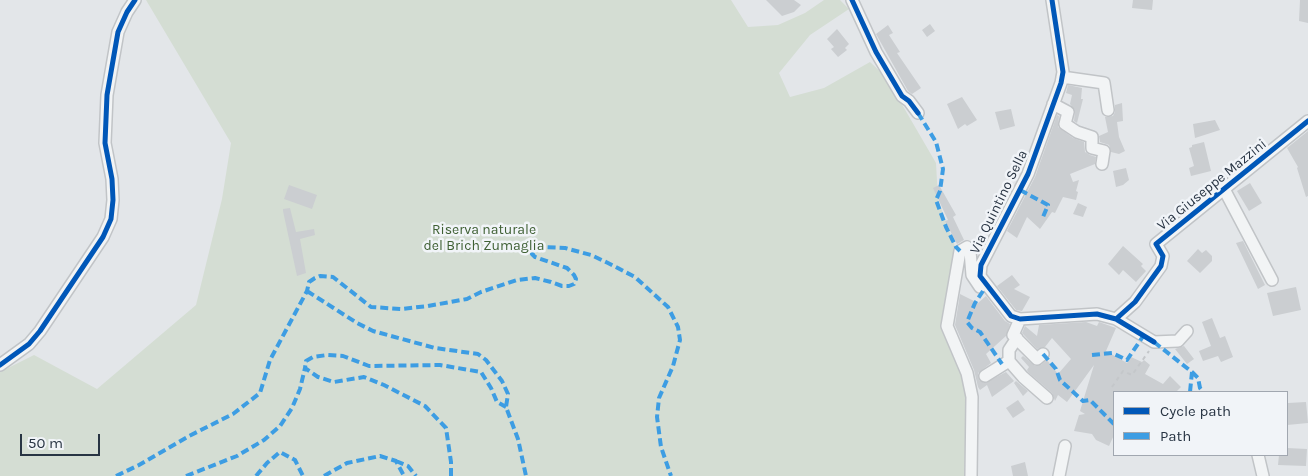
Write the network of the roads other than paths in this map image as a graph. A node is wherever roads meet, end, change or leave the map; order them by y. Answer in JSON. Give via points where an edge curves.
{"nodes":[{"id":1,"x":135,"y":0,"type":"edge"},
{"id":2,"x":852,"y":0,"type":"edge"},
{"id":3,"x":1052,"y":0,"type":"edge"},
{"id":4,"x":1062,"y":77,"type":"junction"},
{"id":5,"x":1053,"y":104,"type":"junction"},
{"id":6,"x":1108,"y":110,"type":"dead end"},
{"id":7,"x":918,"y":113,"type":"dead end"},
{"id":8,"x":1308,"y":122,"type":"edge"},
{"id":9,"x":1102,"y":164,"type":"dead end"},
{"id":10,"x":1224,"y":189,"type":"junction"},
{"id":11,"x":1272,"y":280,"type":"dead end"},
{"id":12,"x":988,"y":289,"type":"junction"},
{"id":13,"x":1020,"y":319,"type":"junction"},
{"id":14,"x":1116,"y":319,"type":"junction"},
{"id":15,"x":1186,"y":331,"type":"dead end"},
{"id":16,"x":1016,"y":338,"type":"junction"},
{"id":17,"x":1043,"y":354,"type":"dead end"},
{"id":18,"x":1009,"y":361,"type":"junction"},
{"id":19,"x":0,"y":366,"type":"edge"},
{"id":20,"x":985,"y":376,"type":"dead end"},
{"id":21,"x":1047,"y":398,"type":"dead end"},
{"id":22,"x":1065,"y":446,"type":"dead end"},
{"id":23,"x":1258,"y":456,"type":"edge"},
{"id":24,"x":971,"y":476,"type":"edge"},
{"id":25,"x":1059,"y":476,"type":"edge"},
{"id":26,"x":1263,"y":476,"type":"edge"}],
"edges":[{"from":1,"to":19,"type":"street","via":[[118,32],[107,95],[105,143],[112,179],[111,219],[103,237],[40,331]]},
{"from":2,"to":7,"type":"street","via":[[876,52],[902,96]]},
{"from":3,"to":4,"type":"street","name":"Via Quintino Sella"},
{"from":4,"to":5,"type":"street","name":"Via Quintino Sella"},
{"from":4,"to":6,"type":"street","via":[[1104,84]]},
{"from":5,"to":9,"type":"street","via":[[1068,112],[1066,124],[1092,137],[1092,148],[1104,151]]},
{"from":5,"to":12,"type":"street","name":"Via Quintino Sella","via":[[1028,174],[981,265],[980,276]]},
{"from":8,"to":10,"type":"street","name":"Via Giuseppe Mazzini"},
{"from":10,"to":11,"type":"street"},
{"from":10,"to":14,"type":"street","name":"Via Giuseppe Mazzini","via":[[1156,244],[1163,256],[1161,266],[1135,302]]},
{"from":12,"to":13,"type":"street","name":"Via Quintino Sella","via":[[1011,316]]},
{"from":12,"to":24,"type":"street","via":[[985,292],[976,284],[970,251],[966,247],[960,251],[947,326],[967,373],[972,398]]},
{"from":13,"to":14,"type":"street","via":[[1097,314]]},
{"from":13,"to":16,"type":"street","via":[[1013,335]]},
{"from":14,"to":15,"type":"street","via":[[1154,342],[1178,340]]},
{"from":16,"to":17,"type":"street","via":[[1036,359]]},
{"from":16,"to":18,"type":"street","via":[[1009,350]]},
{"from":18,"to":20,"type":"street"},
{"from":18,"to":21,"type":"street"},
{"from":22,"to":25,"type":"street"},
{"from":23,"to":26,"type":"street"}]}
